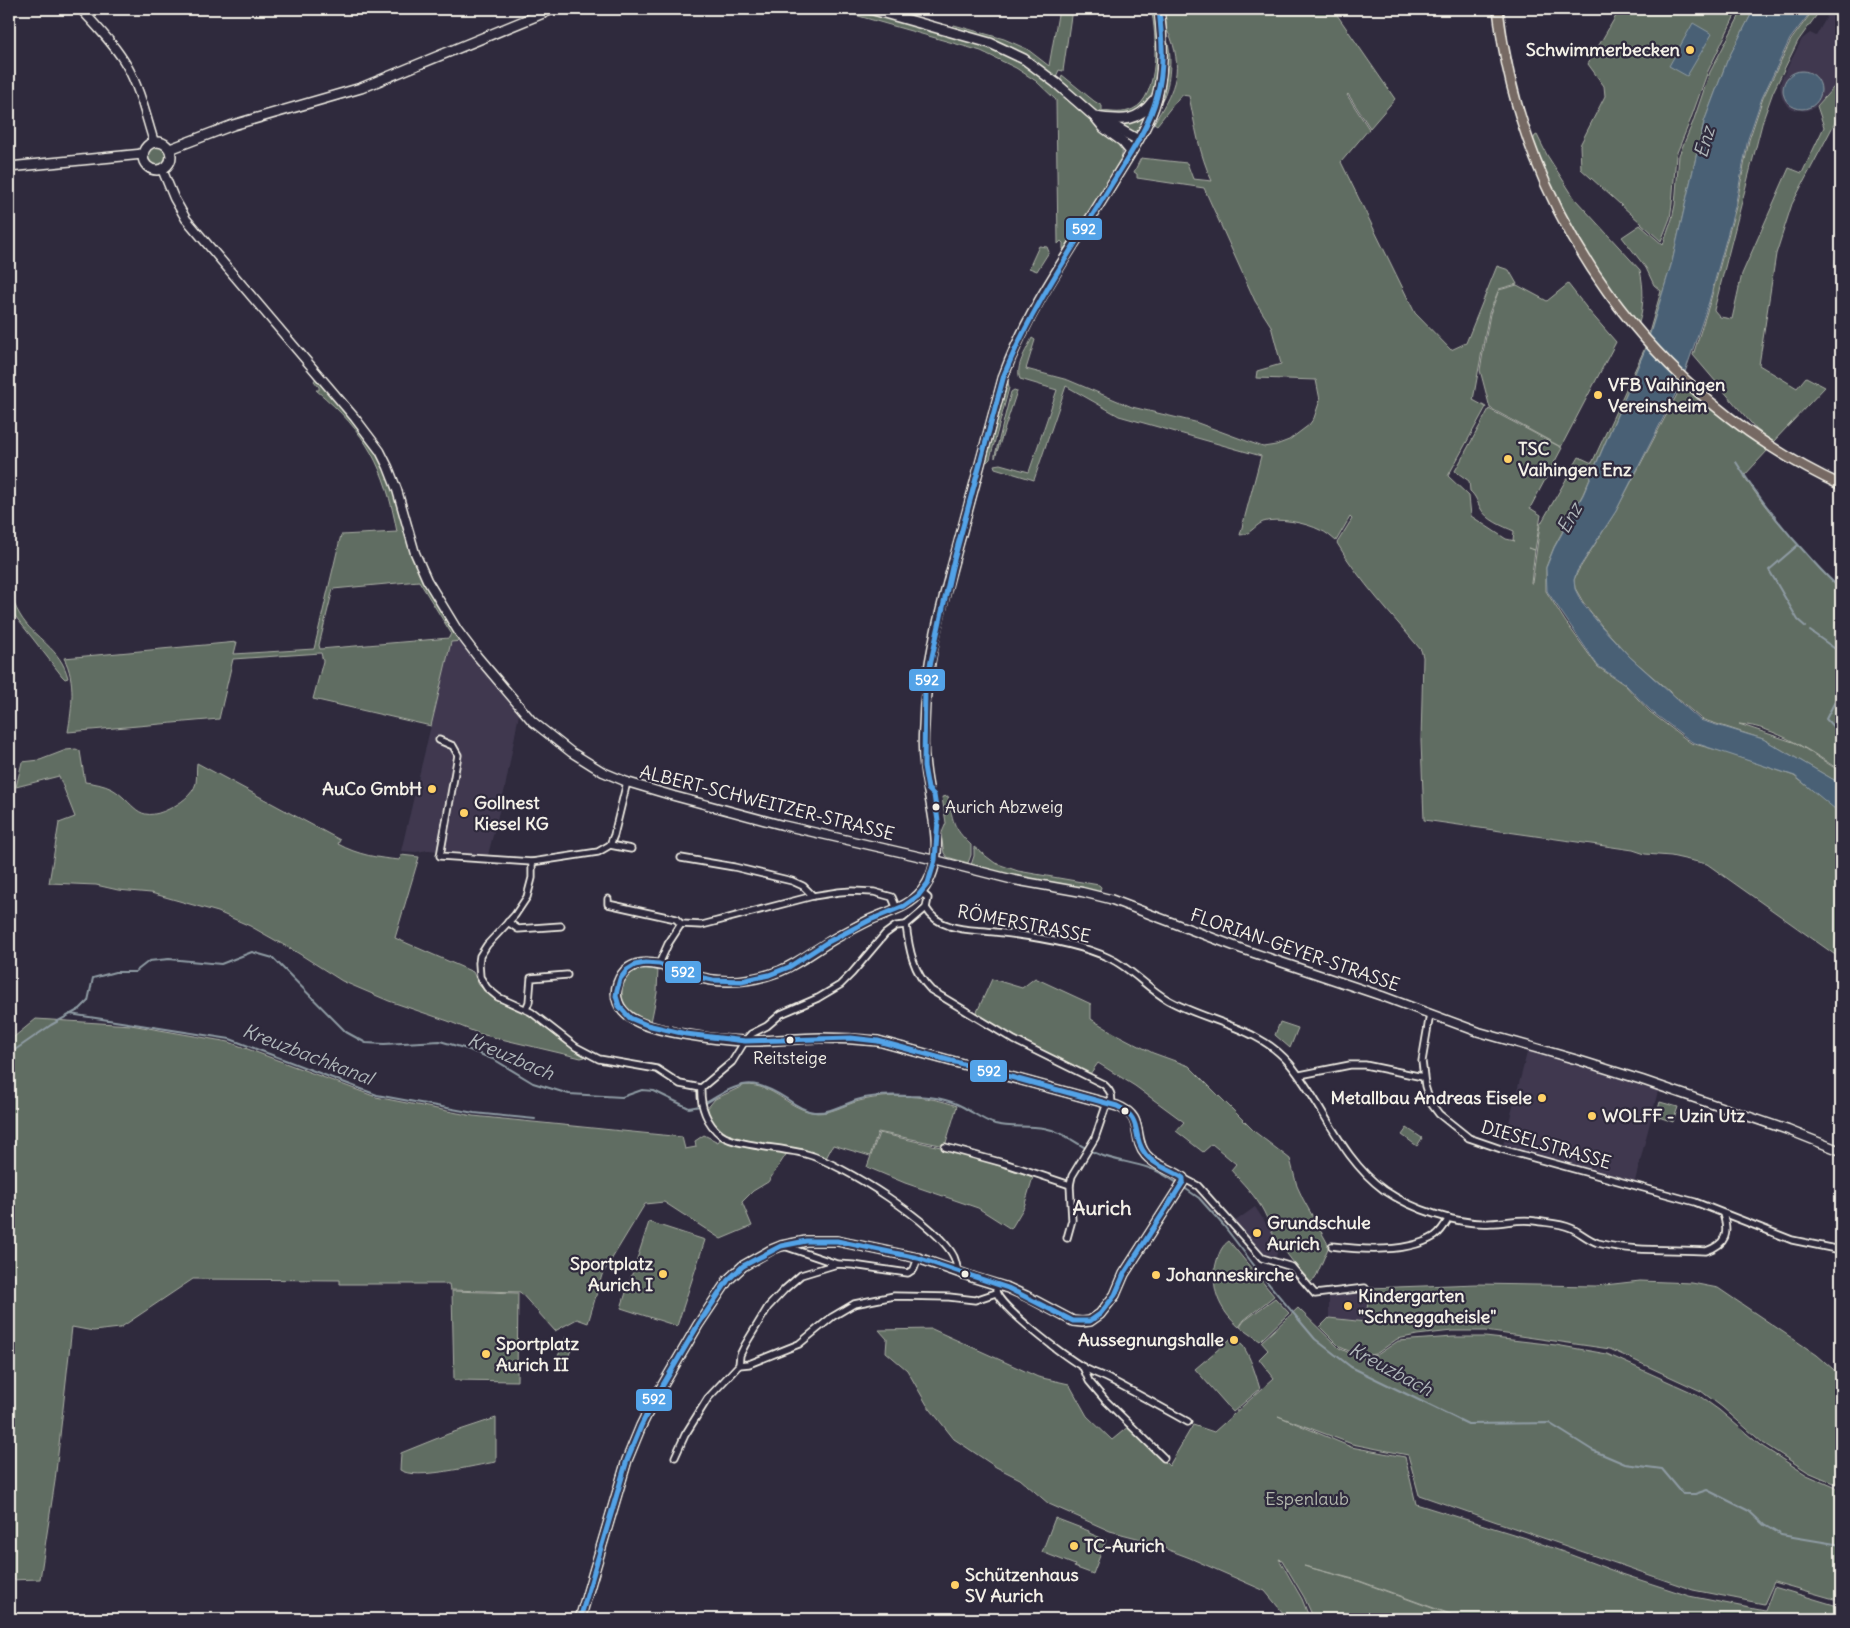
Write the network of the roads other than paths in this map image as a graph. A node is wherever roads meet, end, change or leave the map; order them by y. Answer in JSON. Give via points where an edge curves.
{"nodes":[{"id":1,"x":81,"y":9,"type":"edge"},
{"id":2,"x":554,"y":9,"type":"edge"},
{"id":3,"x":870,"y":9,"type":"edge"},
{"id":4,"x":1159,"y":9,"type":"edge"},
{"id":5,"x":1498,"y":9,"type":"edge"},
{"id":6,"x":1157,"y":94,"type":"junction"},
{"id":7,"x":1095,"y":117,"type":"junction"},
{"id":8,"x":1138,"y":140,"type":"junction"},
{"id":9,"x":154,"y":142,"type":"junction"},
{"id":10,"x":170,"y":149,"type":"junction"},
{"id":11,"x":1131,"y":152,"type":"junction"},
{"id":12,"x":143,"y":154,"type":"junction"},
{"id":13,"x":9,"y":167,"type":"edge"},
{"id":14,"x":162,"y":169,"type":"junction"},
{"id":15,"x":1841,"y":485,"type":"edge"},
{"id":16,"x":439,"y":740,"type":"dead end"},
{"id":17,"x":627,"y":782,"type":"junction"},
{"id":18,"x":610,"y":845,"type":"junction"},
{"id":19,"x":631,"y":849,"type":"dead end"},
{"id":20,"x":681,"y":858,"type":"dead end"},
{"id":21,"x":936,"y":860,"type":"junction"},
{"id":22,"x":532,"y":862,"type":"junction"},
{"id":23,"x":921,"y":892,"type":"junction"},
{"id":24,"x":813,"y":896,"type":"junction"},
{"id":25,"x":608,"y":899,"type":"dead end"},
{"id":26,"x":926,"y":908,"type":"junction"},
{"id":27,"x":897,"y":909,"type":"junction"},
{"id":28,"x":508,"y":922,"type":"junction"},
{"id":29,"x":681,"y":924,"type":"junction"},
{"id":30,"x":906,"y":925,"type":"junction"},
{"id":31,"x":561,"y":926,"type":"dead end"},
{"id":32,"x":659,"y":964,"type":"junction"},
{"id":33,"x":567,"y":975,"type":"dead end"},
{"id":34,"x":526,"y":1009,"type":"junction"},
{"id":35,"x":1430,"y":1014,"type":"junction"},
{"id":36,"x":745,"y":1041,"type":"junction"},
{"id":37,"x":1300,"y":1075,"type":"junction"},
{"id":38,"x":1423,"y":1077,"type":"junction"},
{"id":39,"x":701,"y":1091,"type":"junction"},
{"id":40,"x":1109,"y":1104,"type":"junction"},
{"id":41,"x":945,"y":1147,"type":"dead end"},
{"id":42,"x":1841,"y":1151,"type":"edge"},
{"id":43,"x":1182,"y":1183,"type":"junction"},
{"id":44,"x":1070,"y":1185,"type":"junction"},
{"id":45,"x":1723,"y":1214,"type":"junction"},
{"id":46,"x":1449,"y":1218,"type":"junction"},
{"id":47,"x":1067,"y":1238,"type":"dead end"},
{"id":48,"x":781,"y":1246,"type":"junction"},
{"id":49,"x":1332,"y":1246,"type":"dead end"},
{"id":50,"x":1841,"y":1250,"type":"edge"},
{"id":51,"x":918,"y":1258,"type":"junction"},
{"id":52,"x":837,"y":1264,"type":"junction"},
{"id":53,"x":958,"y":1272,"type":"junction"},
{"id":54,"x":1365,"y":1288,"type":"dead end"},
{"id":55,"x":996,"y":1289,"type":"junction"},
{"id":56,"x":740,"y":1365,"type":"junction"},
{"id":57,"x":1083,"y":1367,"type":"junction"},
{"id":58,"x":1188,"y":1422,"type":"dead end"},
{"id":59,"x":675,"y":1457,"type":"dead end"},
{"id":60,"x":1164,"y":1458,"type":"dead end"},
{"id":61,"x":580,"y":1619,"type":"edge"}],
"edges":[{"from":1,"to":9,"type":"street","via":[[128,68]]},
{"from":2,"to":10,"type":"main road","via":[[361,88],[233,125]]},
{"from":3,"to":7,"type":"main road","via":[[1008,51],[1040,70]]},
{"from":4,"to":6,"type":"main road","via":[[1163,36]]},
{"from":5,"to":15,"type":"main road","via":[[1514,93],[1527,138],[1556,207],[1600,283],[1629,321],[1702,396],[1777,451]]},
{"from":6,"to":7,"type":"main road","via":[[1145,110],[1132,118]]},
{"from":6,"to":8,"type":"main road"},
{"from":7,"to":8,"type":"main road"},
{"from":7,"to":11,"type":"main road"},
{"from":8,"to":11,"type":"main road"},
{"from":9,"to":10,"type":"main road","via":[[162,142]]},
{"from":9,"to":12,"type":"main road"},
{"from":10,"to":14,"type":"main road","via":[[170,161]]},
{"from":11,"to":21,"type":"main road","via":[[1016,344],[999,393],[952,566],[925,688],[924,766],[936,834]]},
{"from":12,"to":13,"type":"main road"},
{"from":12,"to":14,"type":"main road","via":[[150,168]]},
{"from":14,"to":17,"type":"street","name":"ALBERT-SCHWEITZER-STRASSE","via":[[186,219],[380,451],[395,485],[414,553],[449,618],[476,656],[544,731],[583,760]]},
{"from":16,"to":22,"type":"street","via":[[453,746],[458,755],[440,856]]},
{"from":17,"to":18,"type":"street"},
{"from":17,"to":21,"type":"street","name":"ALBERT-SCHWEITZER-STRASSE","via":[[733,813]]},
{"from":18,"to":19,"type":"street"},
{"from":18,"to":22,"type":"street","via":[[590,854]]},
{"from":20,"to":24,"type":"street","via":[[792,881]]},
{"from":21,"to":23,"type":"main road"},
{"from":21,"to":35,"type":"street","name":"FLORIAN-GEYER-STRASSE","via":[[1116,901]]},
{"from":22,"to":28,"type":"street","via":[[527,897]]},
{"from":23,"to":26,"type":"street","via":[[928,898]]},
{"from":23,"to":27,"type":"main road"},
{"from":24,"to":27,"type":"street","via":[[874,892],[892,898]]},
{"from":24,"to":29,"type":"street","via":[[702,925]]},
{"from":25,"to":29,"type":"street","via":[[608,904],[676,919]]},
{"from":26,"to":30,"type":"street"},
{"from":26,"to":37,"type":"street","name":"RÖMERSTRASSE","via":[[938,920],[951,926],[1083,948],[1110,958],[1154,992],[1191,1011],[1261,1039]]},
{"from":27,"to":32,"type":"main road","via":[[840,936],[789,967],[760,977],[713,980]]},
{"from":28,"to":31,"type":"street","via":[[518,929]]},
{"from":28,"to":34,"type":"street","via":[[483,950],[479,970],[483,983],[492,993]]},
{"from":29,"to":32,"type":"street"},
{"from":30,"to":36,"type":"street","via":[[896,926],[885,934],[840,985],[781,1014]]},
{"from":30,"to":40,"type":"street","via":[[913,961],[923,982],[931,990],[1014,1040],[1103,1084],[1111,1092]]},
{"from":32,"to":36,"type":"main road","via":[[640,964],[623,974],[616,996],[624,1013],[647,1026]]},
{"from":33,"to":34,"type":"street","via":[[531,978]]},
{"from":34,"to":39,"type":"street","via":[[576,1047],[599,1059],[657,1069],[680,1084]]},
{"from":35,"to":38,"type":"street","name":"DIESELSTRASSE","via":[[1422,1061]]},
{"from":35,"to":42,"type":"street","name":"FLORIAN-GEYER-STRASSE","via":[[1479,1032],[1642,1080]]},
{"from":36,"to":39,"type":"street","via":[[732,1062]]},
{"from":36,"to":40,"type":"main road","via":[[824,1038],[878,1041]]},
{"from":37,"to":38,"type":"street","via":[[1350,1065]]},
{"from":37,"to":46,"type":"street","name":"RÖMERSTRASSE","via":[[1331,1129],[1357,1165],[1385,1190],[1408,1204]]},
{"from":38,"to":45,"type":"street","name":"DIESELSTRASSE","via":[[1430,1102],[1439,1114],[1469,1138],[1695,1202]]},
{"from":39,"to":53,"type":"street","via":[[707,1119],[722,1136],[814,1156],[890,1198],[945,1244],[954,1256]]},
{"from":40,"to":43,"type":"main road","via":[[1126,1110],[1134,1118],[1145,1154]]},
{"from":40,"to":44,"type":"street"},
{"from":41,"to":44,"type":"street"},
{"from":43,"to":54,"type":"street","via":[[1198,1186],[1262,1258],[1292,1267],[1315,1294]]},
{"from":43,"to":55,"type":"main road","via":[[1124,1274],[1115,1295],[1090,1321],[1068,1318],[1008,1288]]},
{"from":44,"to":47,"type":"street","via":[[1072,1220]]},
{"from":45,"to":46,"type":"street","name":"RÖMERSTRASSE","via":[[1726,1228],[1723,1240],[1719,1246],[1706,1251],[1604,1244],[1586,1238],[1572,1228],[1532,1220],[1488,1224]]},
{"from":45,"to":50,"type":"street","name":"DIESELSTRASSE","via":[[1792,1240]]},
{"from":46,"to":49,"type":"street","via":[[1435,1236],[1408,1246],[1376,1249]]},
{"from":48,"to":51,"type":"main road","via":[[806,1241],[837,1241]]},
{"from":48,"to":52,"type":"street"},
{"from":48,"to":61,"type":"main road","via":[[756,1257],[728,1280],[653,1402],[627,1460]]},
{"from":51,"to":52,"type":"street","via":[[914,1269],[908,1273]]},
{"from":51,"to":53,"type":"main road"},
{"from":52,"to":56,"type":"street","via":[[801,1275],[785,1289],[756,1325],[740,1356]]},
{"from":53,"to":55,"type":"main road"},
{"from":55,"to":56,"type":"street","via":[[974,1300],[894,1296],[854,1304],[799,1344]]},
{"from":55,"to":57,"type":"street","via":[[1003,1303]]},
{"from":56,"to":59,"type":"street","via":[[708,1398]]},
{"from":57,"to":58,"type":"street"},
{"from":57,"to":60,"type":"street","via":[[1089,1382],[1105,1400]]}]}
